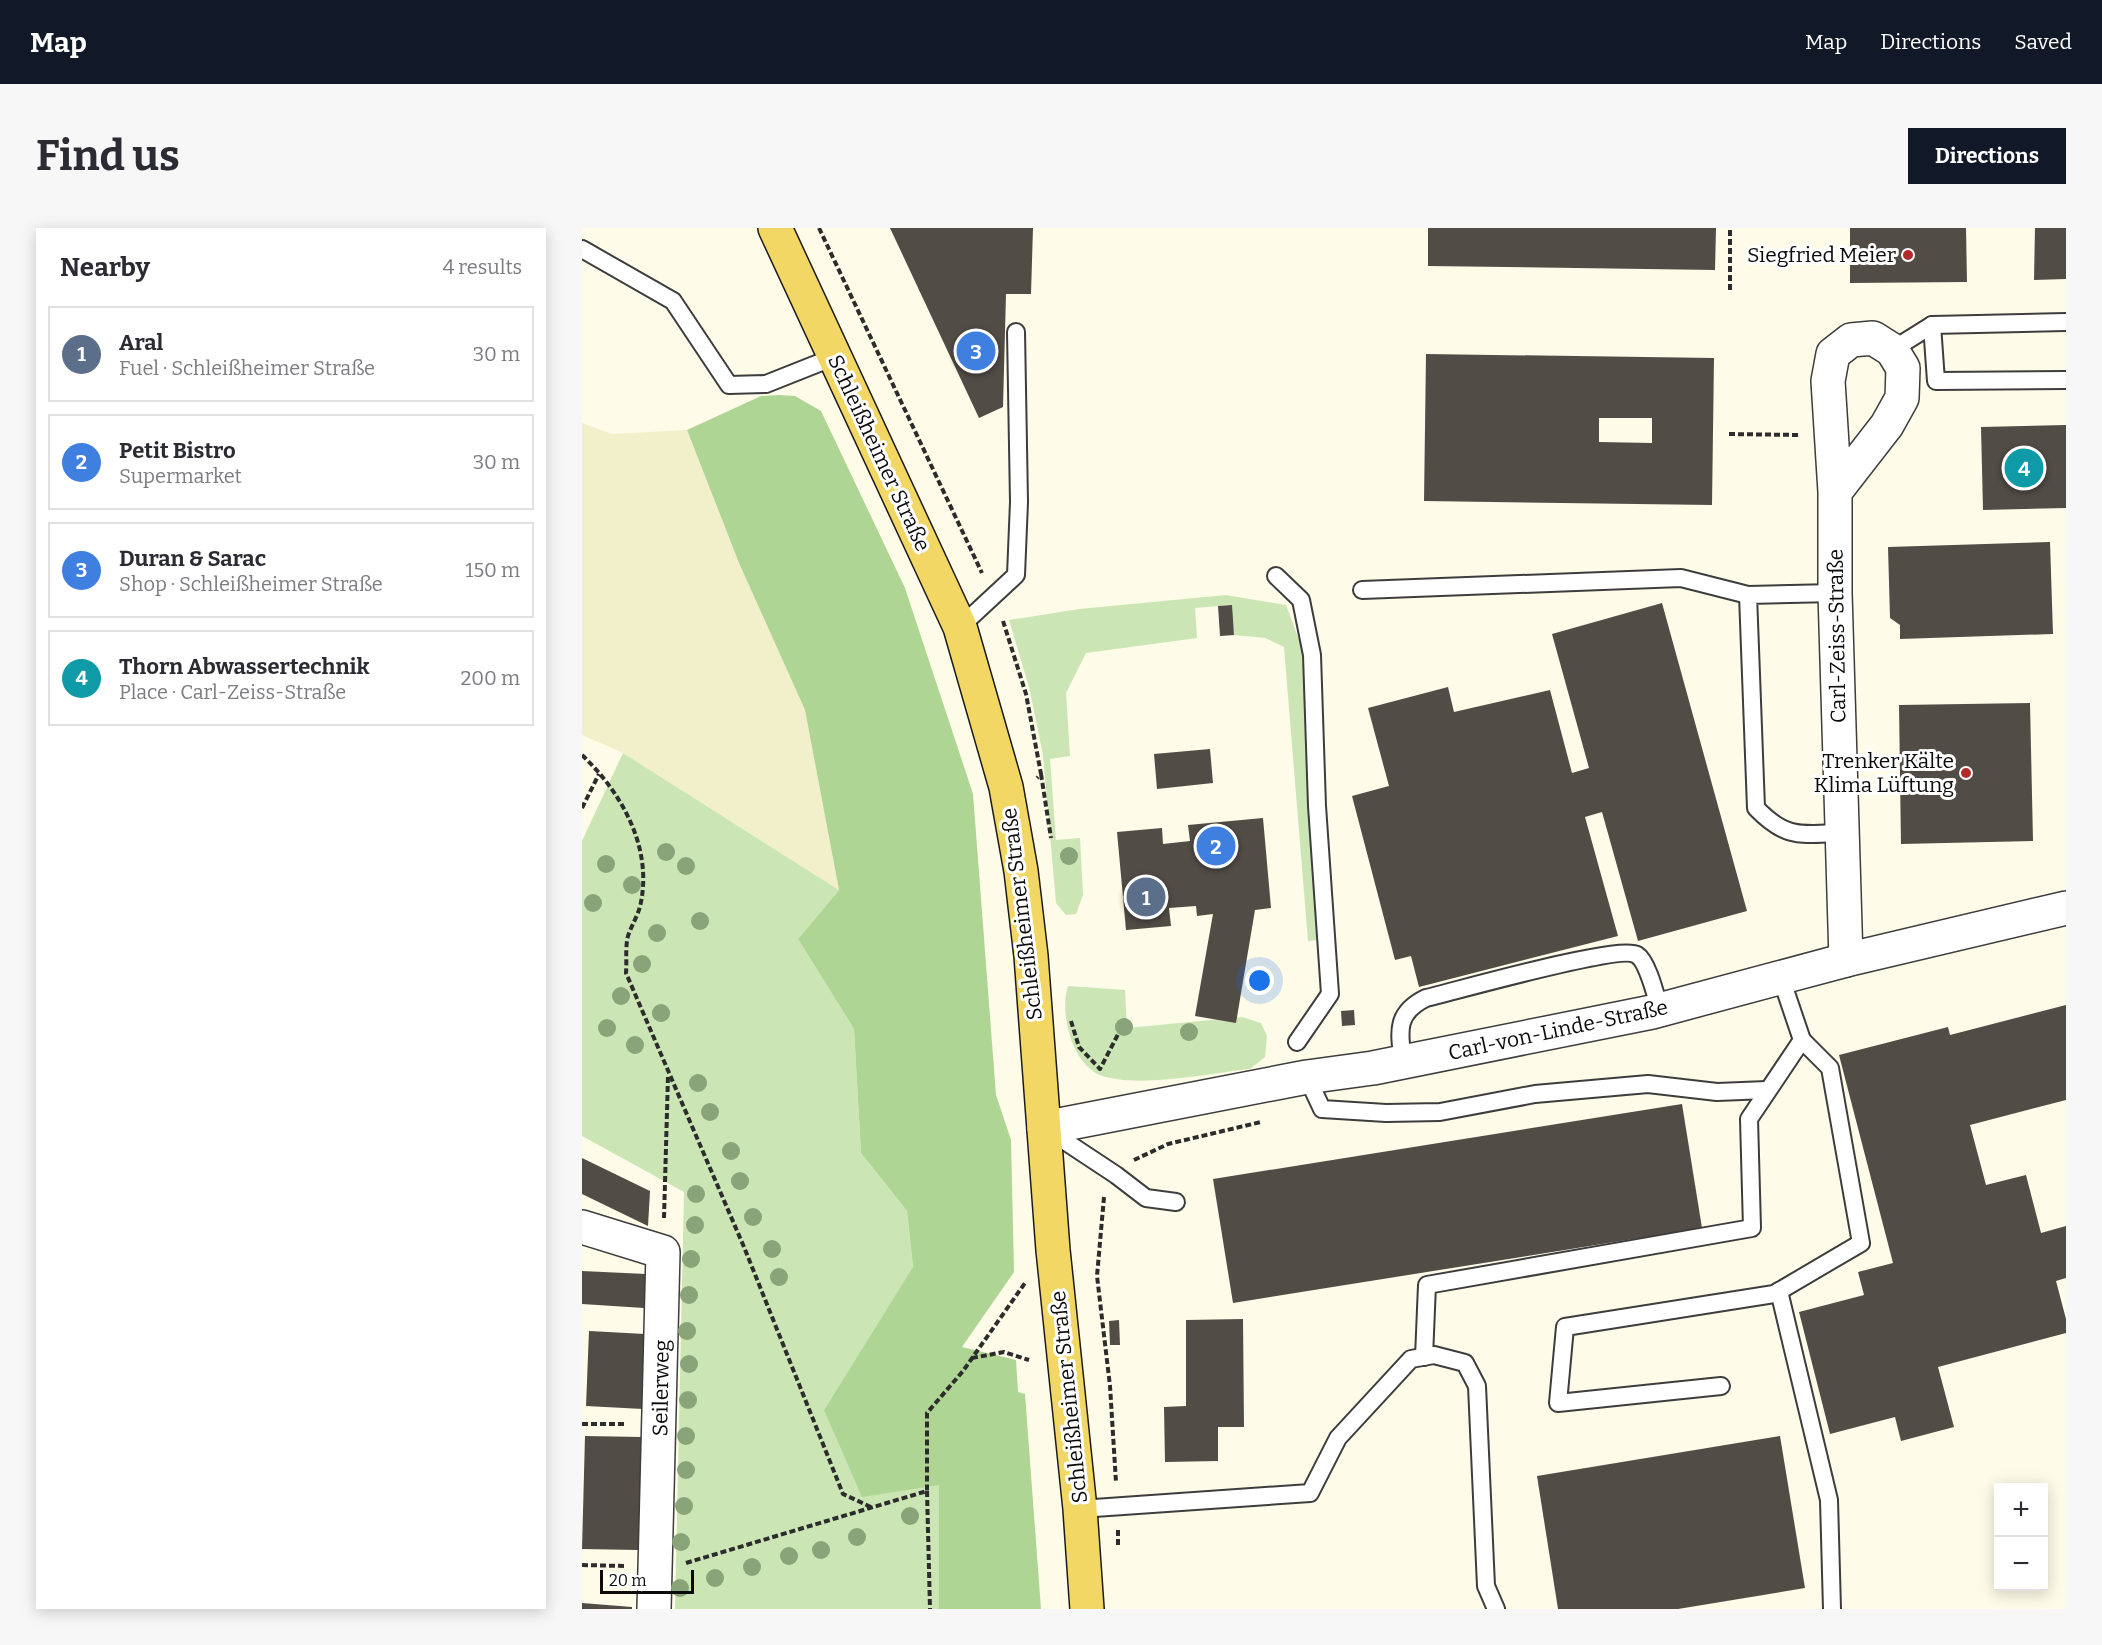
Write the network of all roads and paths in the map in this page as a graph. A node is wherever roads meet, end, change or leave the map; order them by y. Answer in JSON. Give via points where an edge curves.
{"nodes":[{"id":1,"x":1730,"y":228,"type":"edge"},
{"id":2,"x":781,"y":230,"type":"edge"},
{"id":3,"x":582,"y":249,"type":"edge"},
{"id":4,"x":1730,"y":290,"type":"dead end"},
{"id":5,"x":2066,"y":322,"type":"edge"},
{"id":6,"x":1932,"y":326,"type":"junction"},
{"id":7,"x":1016,"y":332,"type":"dead end"},
{"id":8,"x":1892,"y":350,"type":"junction"},
{"id":9,"x":834,"y":357,"type":"junction"},
{"id":10,"x":2066,"y":380,"type":"edge"},
{"id":11,"x":1729,"y":434,"type":"dead end"},
{"id":12,"x":1830,"y":436,"type":"junction"},
{"id":13,"x":1835,"y":492,"type":"junction"},
{"id":14,"x":1276,"y":576,"type":"dead end"},
{"id":15,"x":1362,"y":590,"type":"dead end"},
{"id":16,"x":1834,"y":593,"type":"junction"},
{"id":17,"x":1748,"y":595,"type":"junction"},
{"id":18,"x":960,"y":627,"type":"junction"},
{"id":19,"x":582,"y":755,"type":"edge"},
{"id":20,"x":599,"y":773,"type":"junction"},
{"id":21,"x":582,"y":808,"type":"edge"},
{"id":22,"x":1842,"y":833,"type":"junction"},
{"id":23,"x":2066,"y":908,"type":"edge"},
{"id":24,"x":1846,"y":960,"type":"junction"},
{"id":25,"x":1781,"y":978,"type":"junction"},
{"id":26,"x":1660,"y":1010,"type":"junction"},
{"id":27,"x":1126,"y":1019,"type":"dead end"},
{"id":28,"x":1802,"y":1040,"type":"junction"},
{"id":29,"x":1297,"y":1042,"type":"dead end"},
{"id":30,"x":1403,"y":1062,"type":"junction"},
{"id":31,"x":1100,"y":1069,"type":"dead end"},
{"id":32,"x":668,"y":1074,"type":"junction"},
{"id":33,"x":1307,"y":1077,"type":"junction"},
{"id":34,"x":1767,"y":1090,"type":"junction"},
{"id":35,"x":1269,"y":1120,"type":"dead end"},
{"id":36,"x":1044,"y":1128,"type":"junction"},
{"id":37,"x":1116,"y":1175,"type":"junction"},
{"id":38,"x":1176,"y":1202,"type":"dead end"},
{"id":39,"x":582,"y":1227,"type":"edge"},
{"id":40,"x":663,"y":1252,"type":"junction"},
{"id":41,"x":1097,"y":1276,"type":"junction"},
{"id":42,"x":1056,"y":1279,"type":"junction"},
{"id":43,"x":1779,"y":1291,"type":"junction"},
{"id":44,"x":1424,"y":1357,"type":"junction"},
{"id":45,"x":971,"y":1358,"type":"junction"},
{"id":46,"x":1029,"y":1360,"type":"dead end"},
{"id":47,"x":1720,"y":1386,"type":"dead end"},
{"id":48,"x":582,"y":1424,"type":"edge"},
{"id":49,"x":661,"y":1424,"type":"junction"},
{"id":50,"x":927,"y":1491,"type":"junction"},
{"id":51,"x":1118,"y":1507,"type":"junction"},
{"id":52,"x":873,"y":1508,"type":"junction"},
{"id":53,"x":1080,"y":1509,"type":"junction"},
{"id":54,"x":1118,"y":1554,"type":"dead end"},
{"id":55,"x":582,"y":1565,"type":"edge"},
{"id":56,"x":656,"y":1567,"type":"junction"},
{"id":57,"x":654,"y":1609,"type":"edge"},
{"id":58,"x":930,"y":1609,"type":"edge"},
{"id":59,"x":1087,"y":1609,"type":"edge"},
{"id":60,"x":1496,"y":1609,"type":"edge"},
{"id":61,"x":1832,"y":1609,"type":"edge"}],
"edges":[{"from":1,"to":4,"type":"path"},
{"from":2,"to":9,"type":"main road","name":"Schleißheimer Straße"},
{"from":3,"to":9,"type":"lane","via":[[673,302],[729,385],[766,384]]},
{"from":5,"to":6,"type":"lane"},
{"from":6,"to":8,"type":"lane"},
{"from":6,"to":10,"type":"lane","via":[[1936,381]]},
{"from":7,"to":18,"type":"lane","via":[[1016,575]]},
{"from":8,"to":12,"type":"street","name":"Carl-Zeiss-Straße","via":[[1873,338],[1851,340],[1833,354],[1828,381]]},
{"from":8,"to":13,"type":"street","via":[[1903,368],[1902,398],[1887,425]]},
{"from":9,"to":18,"type":"main road","name":"Schleißheimer Straße"},
{"from":11,"to":12,"type":"path"},
{"from":12,"to":13,"type":"street","name":"Carl-Zeiss-Straße"},
{"from":13,"to":16,"type":"street","name":"Carl-Zeiss-Straße"},
{"from":14,"to":29,"type":"lane","via":[[1301,600],[1312,655],[1317,806],[1330,994]]},
{"from":15,"to":17,"type":"lane","via":[[1681,578]]},
{"from":16,"to":17,"type":"lane"},
{"from":16,"to":22,"type":"street","name":"Carl-Zeiss-Straße"},
{"from":17,"to":22,"type":"lane","via":[[1756,808],[1773,825],[1796,834]]},
{"from":18,"to":36,"type":"main road","name":"Schleißheimer Straße","via":[[1004,777],[1022,871]]},
{"from":19,"to":20,"type":"path"},
{"from":20,"to":21,"type":"path"},
{"from":20,"to":32,"type":"path","via":[[635,826],[643,872],[642,892],[628,938],[626,973]]},
{"from":22,"to":24,"type":"street","name":"Carl-Zeiss-Straße"},
{"from":23,"to":24,"type":"street","name":"Carl-von-Linde-Straße"},
{"from":24,"to":25,"type":"street","name":"Carl-von-Linde-Straße"},
{"from":25,"to":26,"type":"street","name":"Carl-von-Linde-Straße"},
{"from":25,"to":28,"type":"lane"},
{"from":26,"to":30,"type":"street","name":"Carl-von-Linde-Straße"},
{"from":26,"to":30,"type":"lane","via":[[1643,960],[1635,953],[1586,959],[1411,1005],[1401,1021],[1399,1035]]},
{"from":27,"to":31,"type":"path"},
{"from":28,"to":34,"type":"lane"},
{"from":28,"to":43,"type":"lane","via":[[1830,1068],[1861,1243]]},
{"from":30,"to":33,"type":"street","name":"Carl-von-Linde-Straße"},
{"from":32,"to":40,"type":"path"},
{"from":32,"to":52,"type":"path","via":[[744,1247],[843,1494]]},
{"from":33,"to":34,"type":"lane","via":[[1323,1108],[1386,1113],[1440,1112],[1535,1094],[1648,1084],[1717,1092]]},
{"from":33,"to":36,"type":"street","name":"Carl-von-Linde-Straße"},
{"from":34,"to":44,"type":"lane","via":[[1749,1119],[1752,1228],[1427,1285]]},
{"from":35,"to":37,"type":"path","via":[[1168,1144],[1129,1162]]},
{"from":36,"to":37,"type":"lane"},
{"from":36,"to":42,"type":"main road","name":"Schleißheimer Straße"},
{"from":37,"to":38,"type":"lane","via":[[1146,1198]]},
{"from":37,"to":41,"type":"path","via":[[1104,1192]]},
{"from":39,"to":40,"type":"street"},
{"from":40,"to":49,"type":"street","name":"Seilerweg"},
{"from":41,"to":42,"type":"path"},
{"from":41,"to":51,"type":"path"},
{"from":42,"to":45,"type":"path","via":[[1022,1283]]},
{"from":42,"to":53,"type":"main road","name":"Schleißheimer Straße"},
{"from":43,"to":47,"type":"lane","via":[[1565,1327],[1558,1403]]},
{"from":43,"to":61,"type":"lane","via":[[1829,1500]]},
{"from":44,"to":51,"type":"lane","via":[[1411,1359],[1338,1438],[1310,1493]]},
{"from":44,"to":60,"type":"lane","via":[[1434,1355],[1465,1363],[1477,1386],[1486,1586]]},
{"from":45,"to":46,"type":"path","via":[[1004,1352]]},
{"from":45,"to":50,"type":"path","via":[[927,1413]]},
{"from":48,"to":49,"type":"path"},
{"from":49,"to":56,"type":"street","name":"Seilerweg"},
{"from":50,"to":52,"type":"path"},
{"from":50,"to":58,"type":"path"},
{"from":51,"to":53,"type":"lane"},
{"from":51,"to":54,"type":"path"},
{"from":52,"to":56,"type":"path","via":[[695,1562]]},
{"from":53,"to":59,"type":"main road","name":"Schleißheimer Straße"},
{"from":55,"to":56,"type":"path"},
{"from":56,"to":57,"type":"street","name":"Seilerweg"}]}
